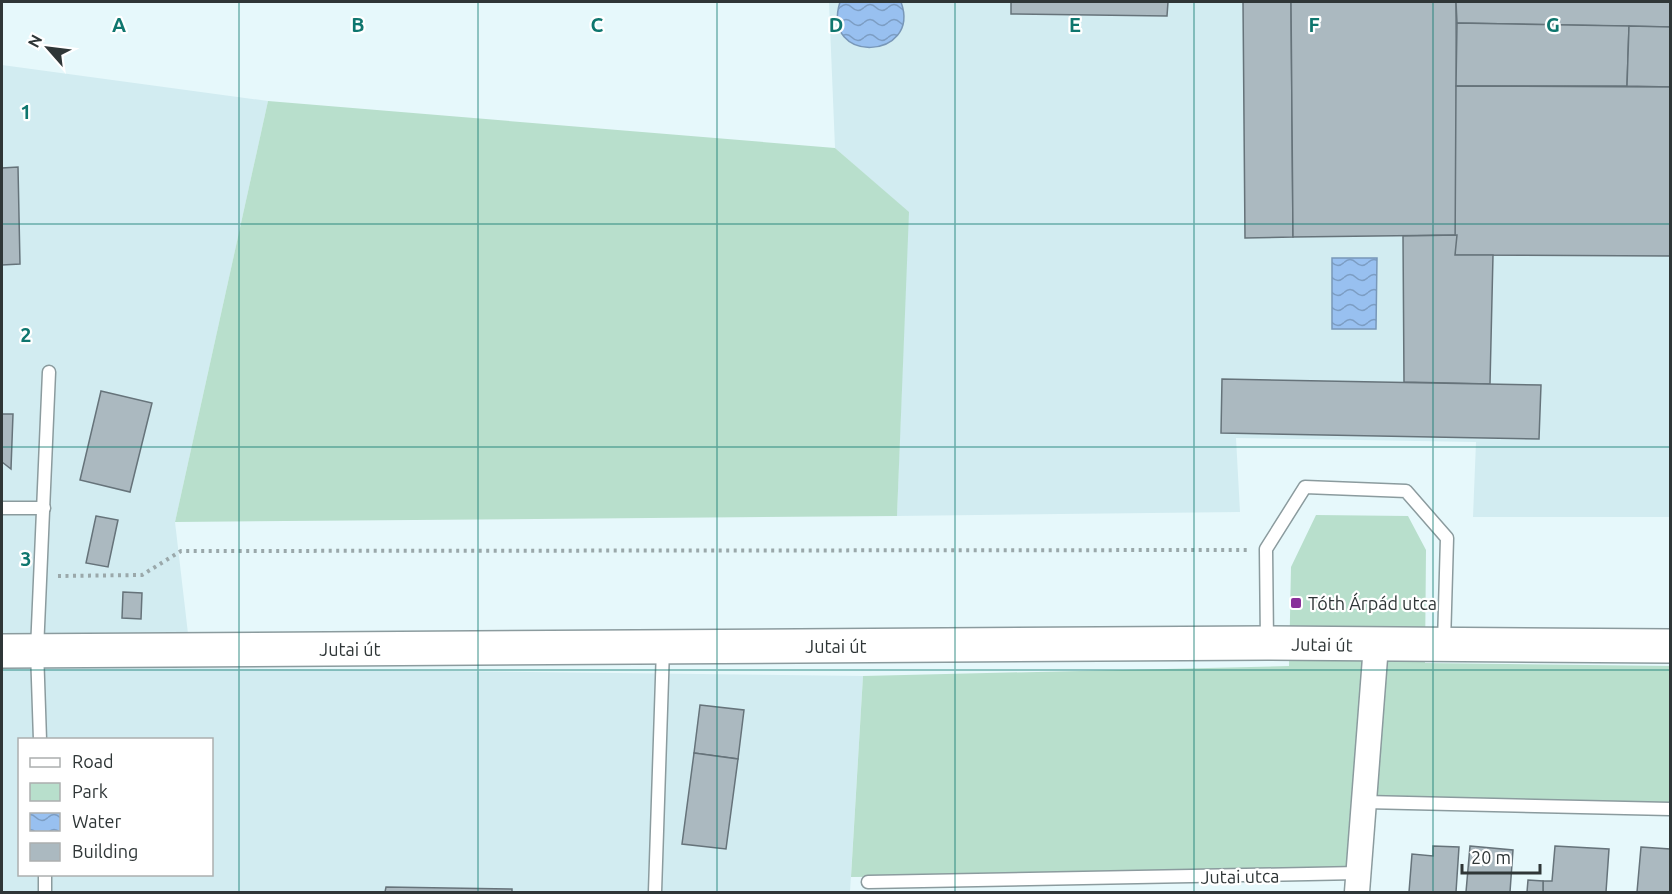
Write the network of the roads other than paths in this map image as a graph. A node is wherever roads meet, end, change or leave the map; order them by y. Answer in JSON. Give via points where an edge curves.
{"nodes":[{"id":1,"x":48,"y":372,"type":"dead end"},
{"id":2,"x":2,"y":508,"type":"edge"},
{"id":3,"x":44,"y":508,"type":"junction"},
{"id":4,"x":1267,"y":643,"type":"junction"},
{"id":5,"x":1444,"y":644,"type":"junction"},
{"id":6,"x":1376,"y":645,"type":"junction"},
{"id":7,"x":1671,"y":646,"type":"edge"},
{"id":8,"x":663,"y":647,"type":"junction"},
{"id":9,"x":37,"y":650,"type":"junction"},
{"id":10,"x":2,"y":651,"type":"edge"},
{"id":11,"x":40,"y":738,"type":"edge"},
{"id":12,"x":1365,"y":802,"type":"junction"},
{"id":13,"x":1671,"y":810,"type":"edge"},
{"id":14,"x":45,"y":876,"type":"edge"},
{"id":15,"x":868,"y":882,"type":"dead end"},
{"id":16,"x":1358,"y":883,"type":"edge"},
{"id":17,"x":45,"y":892,"type":"edge"},
{"id":18,"x":655,"y":892,"type":"edge"}],
"edges":[{"from":1,"to":3,"type":"lane"},
{"from":2,"to":3,"type":"lane"},
{"from":3,"to":9,"type":"lane"},
{"from":4,"to":5,"type":"lane","via":[[1266,549],[1305,487],[1406,491],[1447,538]]},
{"from":4,"to":6,"type":"main road","name":"Jutai út"},
{"from":4,"to":8,"type":"main road","name":"Jutai út"},
{"from":5,"to":6,"type":"main road","name":"Jutai út"},
{"from":5,"to":7,"type":"main road","name":"Jutai út"},
{"from":6,"to":12,"type":"street"},
{"from":8,"to":9,"type":"main road","name":"Jutai út"},
{"from":8,"to":18,"type":"lane"},
{"from":9,"to":10,"type":"main road","name":"Jutai út"},
{"from":9,"to":11,"type":"lane"},
{"from":12,"to":13,"type":"lane"},
{"from":12,"to":16,"type":"street"},
{"from":14,"to":17,"type":"lane"},
{"from":15,"to":16,"type":"lane","name":"Jutai utca"}]}
